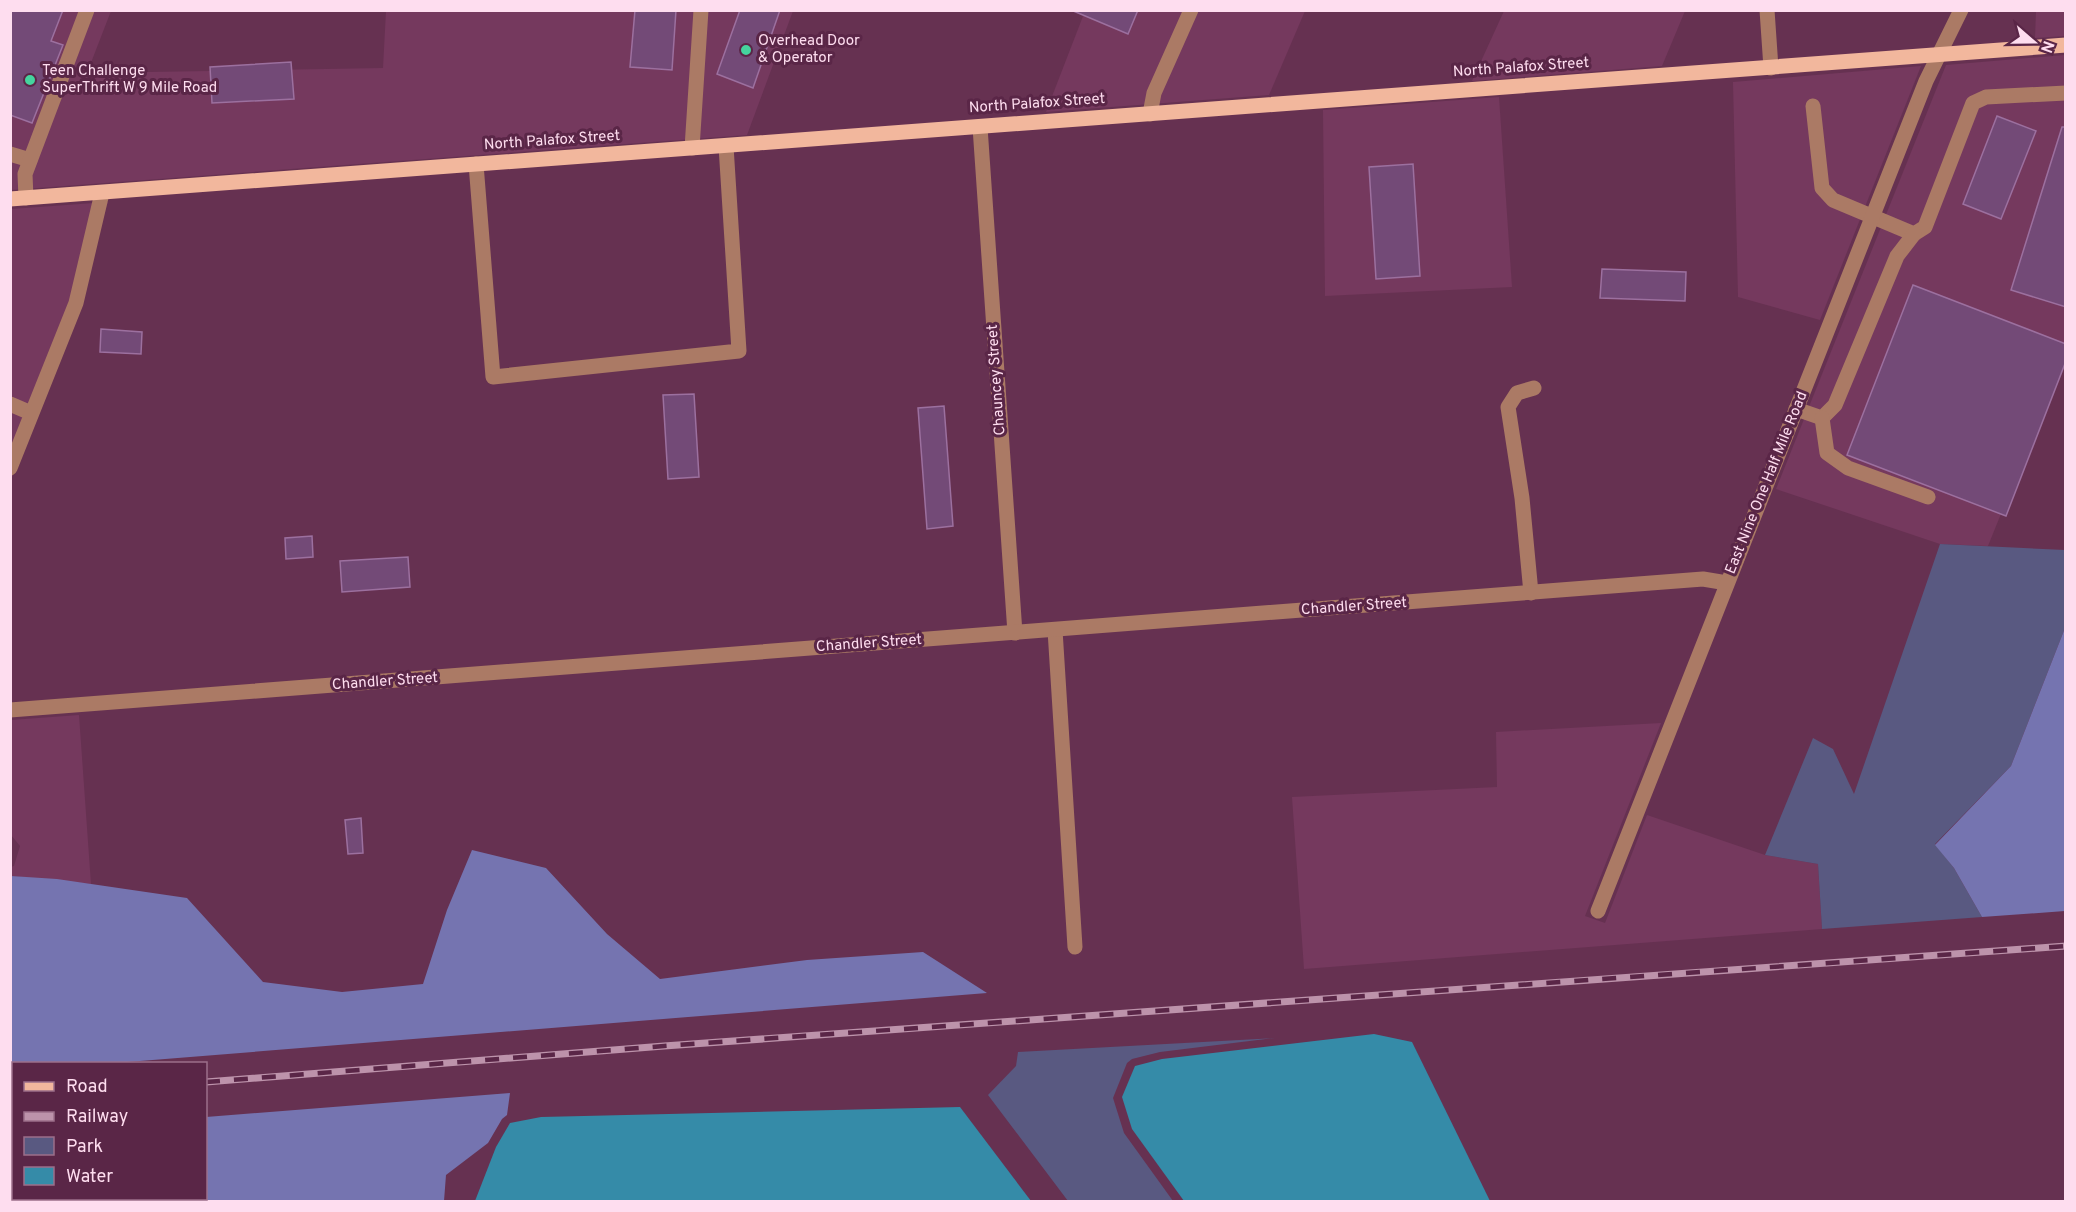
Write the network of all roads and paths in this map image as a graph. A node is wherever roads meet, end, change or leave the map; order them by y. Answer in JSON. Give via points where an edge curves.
{"nodes":[{"id":1,"x":87,"y":10,"type":"edge"},
{"id":2,"x":702,"y":10,"type":"edge"},
{"id":3,"x":1191,"y":10,"type":"edge"},
{"id":4,"x":1767,"y":10,"type":"edge"},
{"id":5,"x":1961,"y":10,"type":"edge"},
{"id":6,"x":2066,"y":45,"type":"edge"},
{"id":7,"x":1938,"y":56,"type":"junction"},
{"id":8,"x":1771,"y":68,"type":"junction"},
{"id":9,"x":2066,"y":93,"type":"edge"},
{"id":10,"x":1813,"y":106,"type":"dead end"},
{"id":11,"x":1150,"y":114,"type":"junction"},
{"id":12,"x":980,"y":127,"type":"junction"},
{"id":13,"x":726,"y":146,"type":"junction"},
{"id":14,"x":692,"y":148,"type":"junction"},
{"id":15,"x":10,"y":154,"type":"edge"},
{"id":16,"x":30,"y":160,"type":"junction"},
{"id":17,"x":476,"y":165,"type":"junction"},
{"id":18,"x":102,"y":193,"type":"junction"},
{"id":19,"x":26,"y":198,"type":"junction"},
{"id":20,"x":10,"y":200,"type":"edge"},
{"id":21,"x":1872,"y":217,"type":"junction"},
{"id":22,"x":1914,"y":234,"type":"junction"},
{"id":23,"x":1534,"y":388,"type":"dead end"},
{"id":24,"x":10,"y":404,"type":"edge"},
{"id":25,"x":1796,"y":409,"type":"junction"},
{"id":26,"x":31,"y":413,"type":"junction"},
{"id":27,"x":1822,"y":418,"type":"junction"},
{"id":28,"x":10,"y":468,"type":"edge"},
{"id":29,"x":1928,"y":497,"type":"dead end"},
{"id":30,"x":1727,"y":584,"type":"junction"},
{"id":31,"x":1531,"y":593,"type":"junction"},
{"id":32,"x":1055,"y":630,"type":"junction"},
{"id":33,"x":1015,"y":633,"type":"junction"},
{"id":34,"x":10,"y":710,"type":"edge"},
{"id":35,"x":1598,"y":911,"type":"dead end"},
{"id":36,"x":1075,"y":947,"type":"dead end"}],
"edges":[{"from":1,"to":16,"type":"street"},
{"from":2,"to":14,"type":"street"},
{"from":3,"to":11,"type":"street","via":[[1154,93]]},
{"from":4,"to":8,"type":"street"},
{"from":5,"to":7,"type":"street","name":"East Nine One Half Mile Road"},
{"from":6,"to":7,"type":"main road","name":"North Palafox Street"},
{"from":7,"to":8,"type":"main road","name":"North Palafox Street"},
{"from":7,"to":21,"type":"street","name":"East Nine One Half Mile Road"},
{"from":8,"to":11,"type":"main road","name":"North Palafox Street"},
{"from":9,"to":22,"type":"street","via":[[1986,97],[1973,103],[1925,227]]},
{"from":10,"to":21,"type":"street","via":[[1822,188],[1833,200]]},
{"from":11,"to":12,"type":"main road","name":"North Palafox Street"},
{"from":12,"to":13,"type":"main road","name":"North Palafox Street"},
{"from":12,"to":33,"type":"street","name":"Chauncey Street"},
{"from":13,"to":14,"type":"main road","name":"North Palafox Street"},
{"from":13,"to":17,"type":"street","via":[[739,351],[493,377]]},
{"from":14,"to":17,"type":"main road","name":"North Palafox Street"},
{"from":15,"to":16,"type":"street"},
{"from":16,"to":19,"type":"street","via":[[25,174]]},
{"from":17,"to":18,"type":"main road","name":"North Palafox Street"},
{"from":18,"to":19,"type":"main road","name":"North Palafox Street"},
{"from":18,"to":26,"type":"street","via":[[76,303]]},
{"from":19,"to":20,"type":"main road","name":"North Palafox Street"},
{"from":21,"to":22,"type":"street"},
{"from":21,"to":25,"type":"street","name":"East Nine One Half Mile Road"},
{"from":22,"to":27,"type":"street","via":[[1898,256],[1835,405]]},
{"from":23,"to":31,"type":"street","via":[[1517,393],[1508,407]]},
{"from":24,"to":26,"type":"street"},
{"from":25,"to":27,"type":"street"},
{"from":25,"to":30,"type":"street","name":"East Nine One Half Mile Road"},
{"from":26,"to":28,"type":"street"},
{"from":27,"to":29,"type":"street","via":[[1827,453],[1848,468]]},
{"from":30,"to":31,"type":"street","name":"Chandler Street","via":[[1703,579]]},
{"from":30,"to":35,"type":"street","name":"East Nine One Half Mile Road"},
{"from":31,"to":32,"type":"street","name":"Chandler Street"},
{"from":32,"to":33,"type":"street","name":"Chandler Street"},
{"from":32,"to":36,"type":"street"},
{"from":33,"to":34,"type":"street","name":"Chandler Street"}]}
